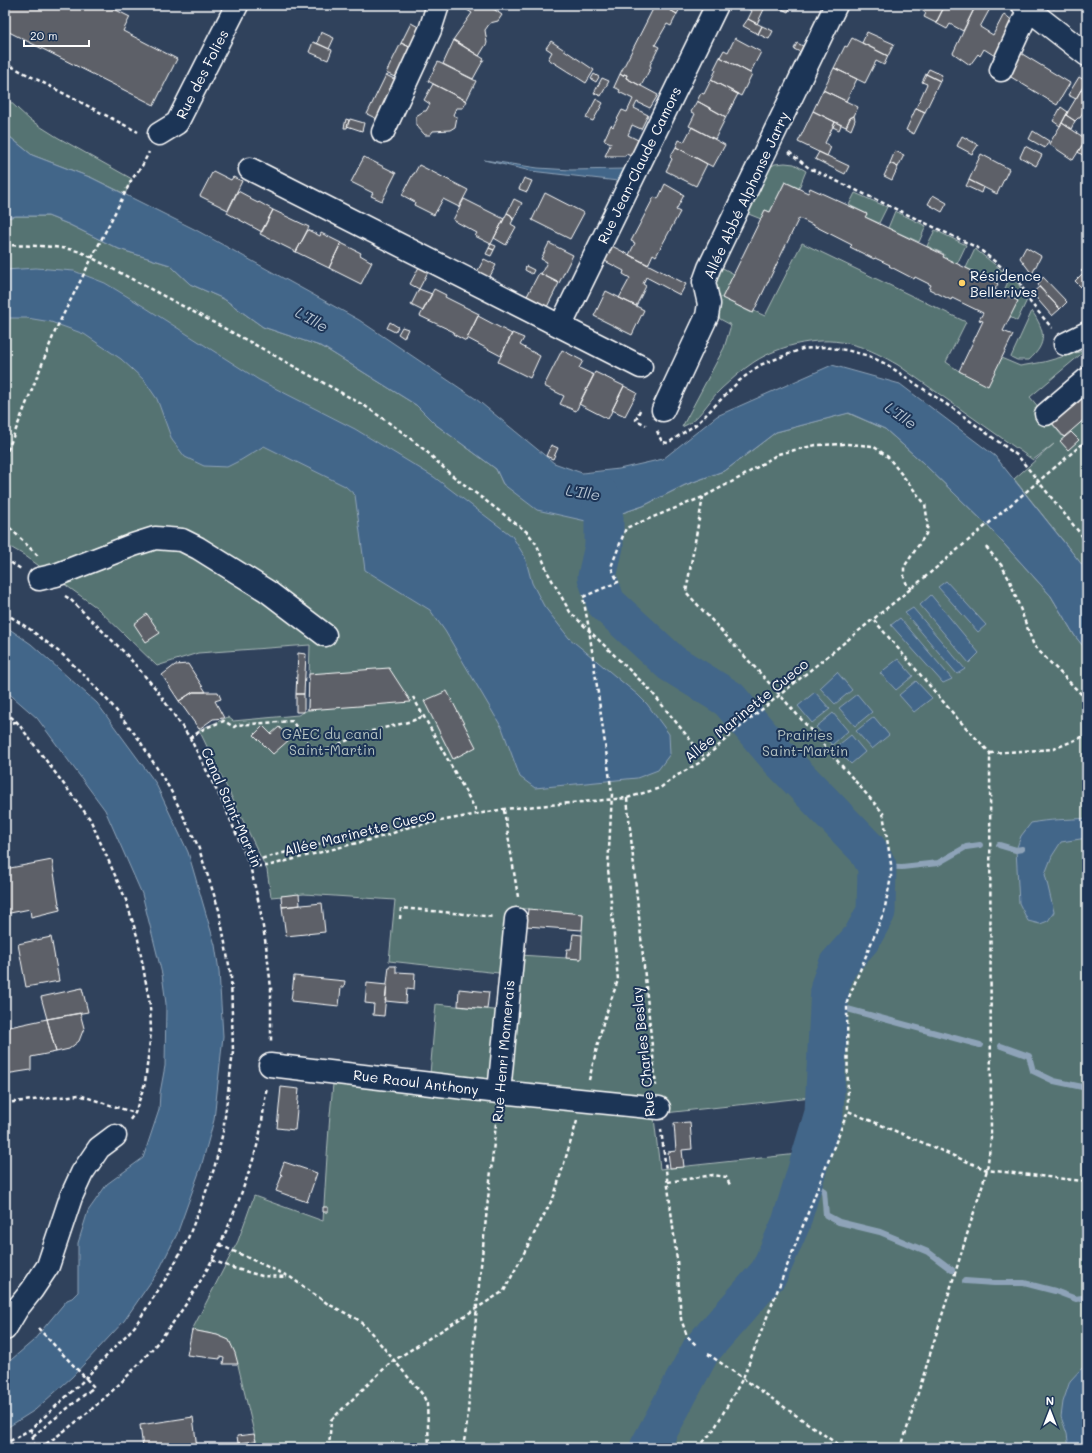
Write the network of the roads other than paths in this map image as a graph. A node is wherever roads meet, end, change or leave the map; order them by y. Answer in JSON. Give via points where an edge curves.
{"nodes":[{"id":1,"x":237,"y":5,"type":"edge"},
{"id":2,"x":438,"y":5,"type":"edge"},
{"id":3,"x":717,"y":5,"type":"edge"},
{"id":4,"x":836,"y":5,"type":"edge"},
{"id":5,"x":1028,"y":6,"type":"edge"},
{"id":6,"x":1087,"y":55,"type":"edge"},
{"id":7,"x":1001,"y":70,"type":"dead end"},
{"id":8,"x":383,"y":132,"type":"dead end"},
{"id":9,"x":159,"y":134,"type":"road end"},
{"id":10,"x":250,"y":169,"type":"dead end"},
{"id":11,"x":561,"y":326,"type":"junction"},
{"id":12,"x":1087,"y":333,"type":"edge"},
{"id":13,"x":1065,"y":344,"type":"road end"},
{"id":14,"x":641,"y":367,"type":"dead end"},
{"id":15,"x":1087,"y":379,"type":"edge"},
{"id":16,"x":1046,"y":414,"type":"dead end"},
{"id":17,"x":660,"y":420,"type":"road end"},
{"id":18,"x":48,"y":577,"type":"road end"},
{"id":19,"x":325,"y":635,"type":"dead end"},
{"id":20,"x":516,"y":919,"type":"road end"},
{"id":21,"x":270,"y":1065,"type":"road end"},
{"id":22,"x":499,"y":1092,"type":"junction"},
{"id":23,"x":659,"y":1108,"type":"road end"},
{"id":24,"x":116,"y":1136,"type":"road end"},
{"id":25,"x":5,"y":1329,"type":"edge"}],
"edges":[{"from":1,"to":9,"type":"street","name":"Rue des Folies","via":[[177,123]]},
{"from":2,"to":8,"type":"street","via":[[430,30]]},
{"from":3,"to":11,"type":"street","name":"Rue Jean-Claude Camors"},
{"from":4,"to":17,"type":"street","name":"Allée Abbé Alphonse Jarry","via":[[704,282],[709,304],[707,316]]},
{"from":5,"to":6,"type":"street"},
{"from":5,"to":7,"type":"street"},
{"from":10,"to":11,"type":"street"},
{"from":11,"to":14,"type":"street"},
{"from":12,"to":13,"type":"street"},
{"from":15,"to":16,"type":"street"},
{"from":18,"to":19,"type":"street","via":[[155,538],[182,540],[267,591]]},
{"from":20,"to":22,"type":"street","name":"Rue Henri Monnerais"},
{"from":21,"to":22,"type":"street","name":"Rue Raoul Anthony"},
{"from":22,"to":23,"type":"street","name":"Rue Raoul Anthony"},
{"from":24,"to":25,"type":"street","via":[[99,1148],[82,1173],[71,1197],[48,1266]]}]}
